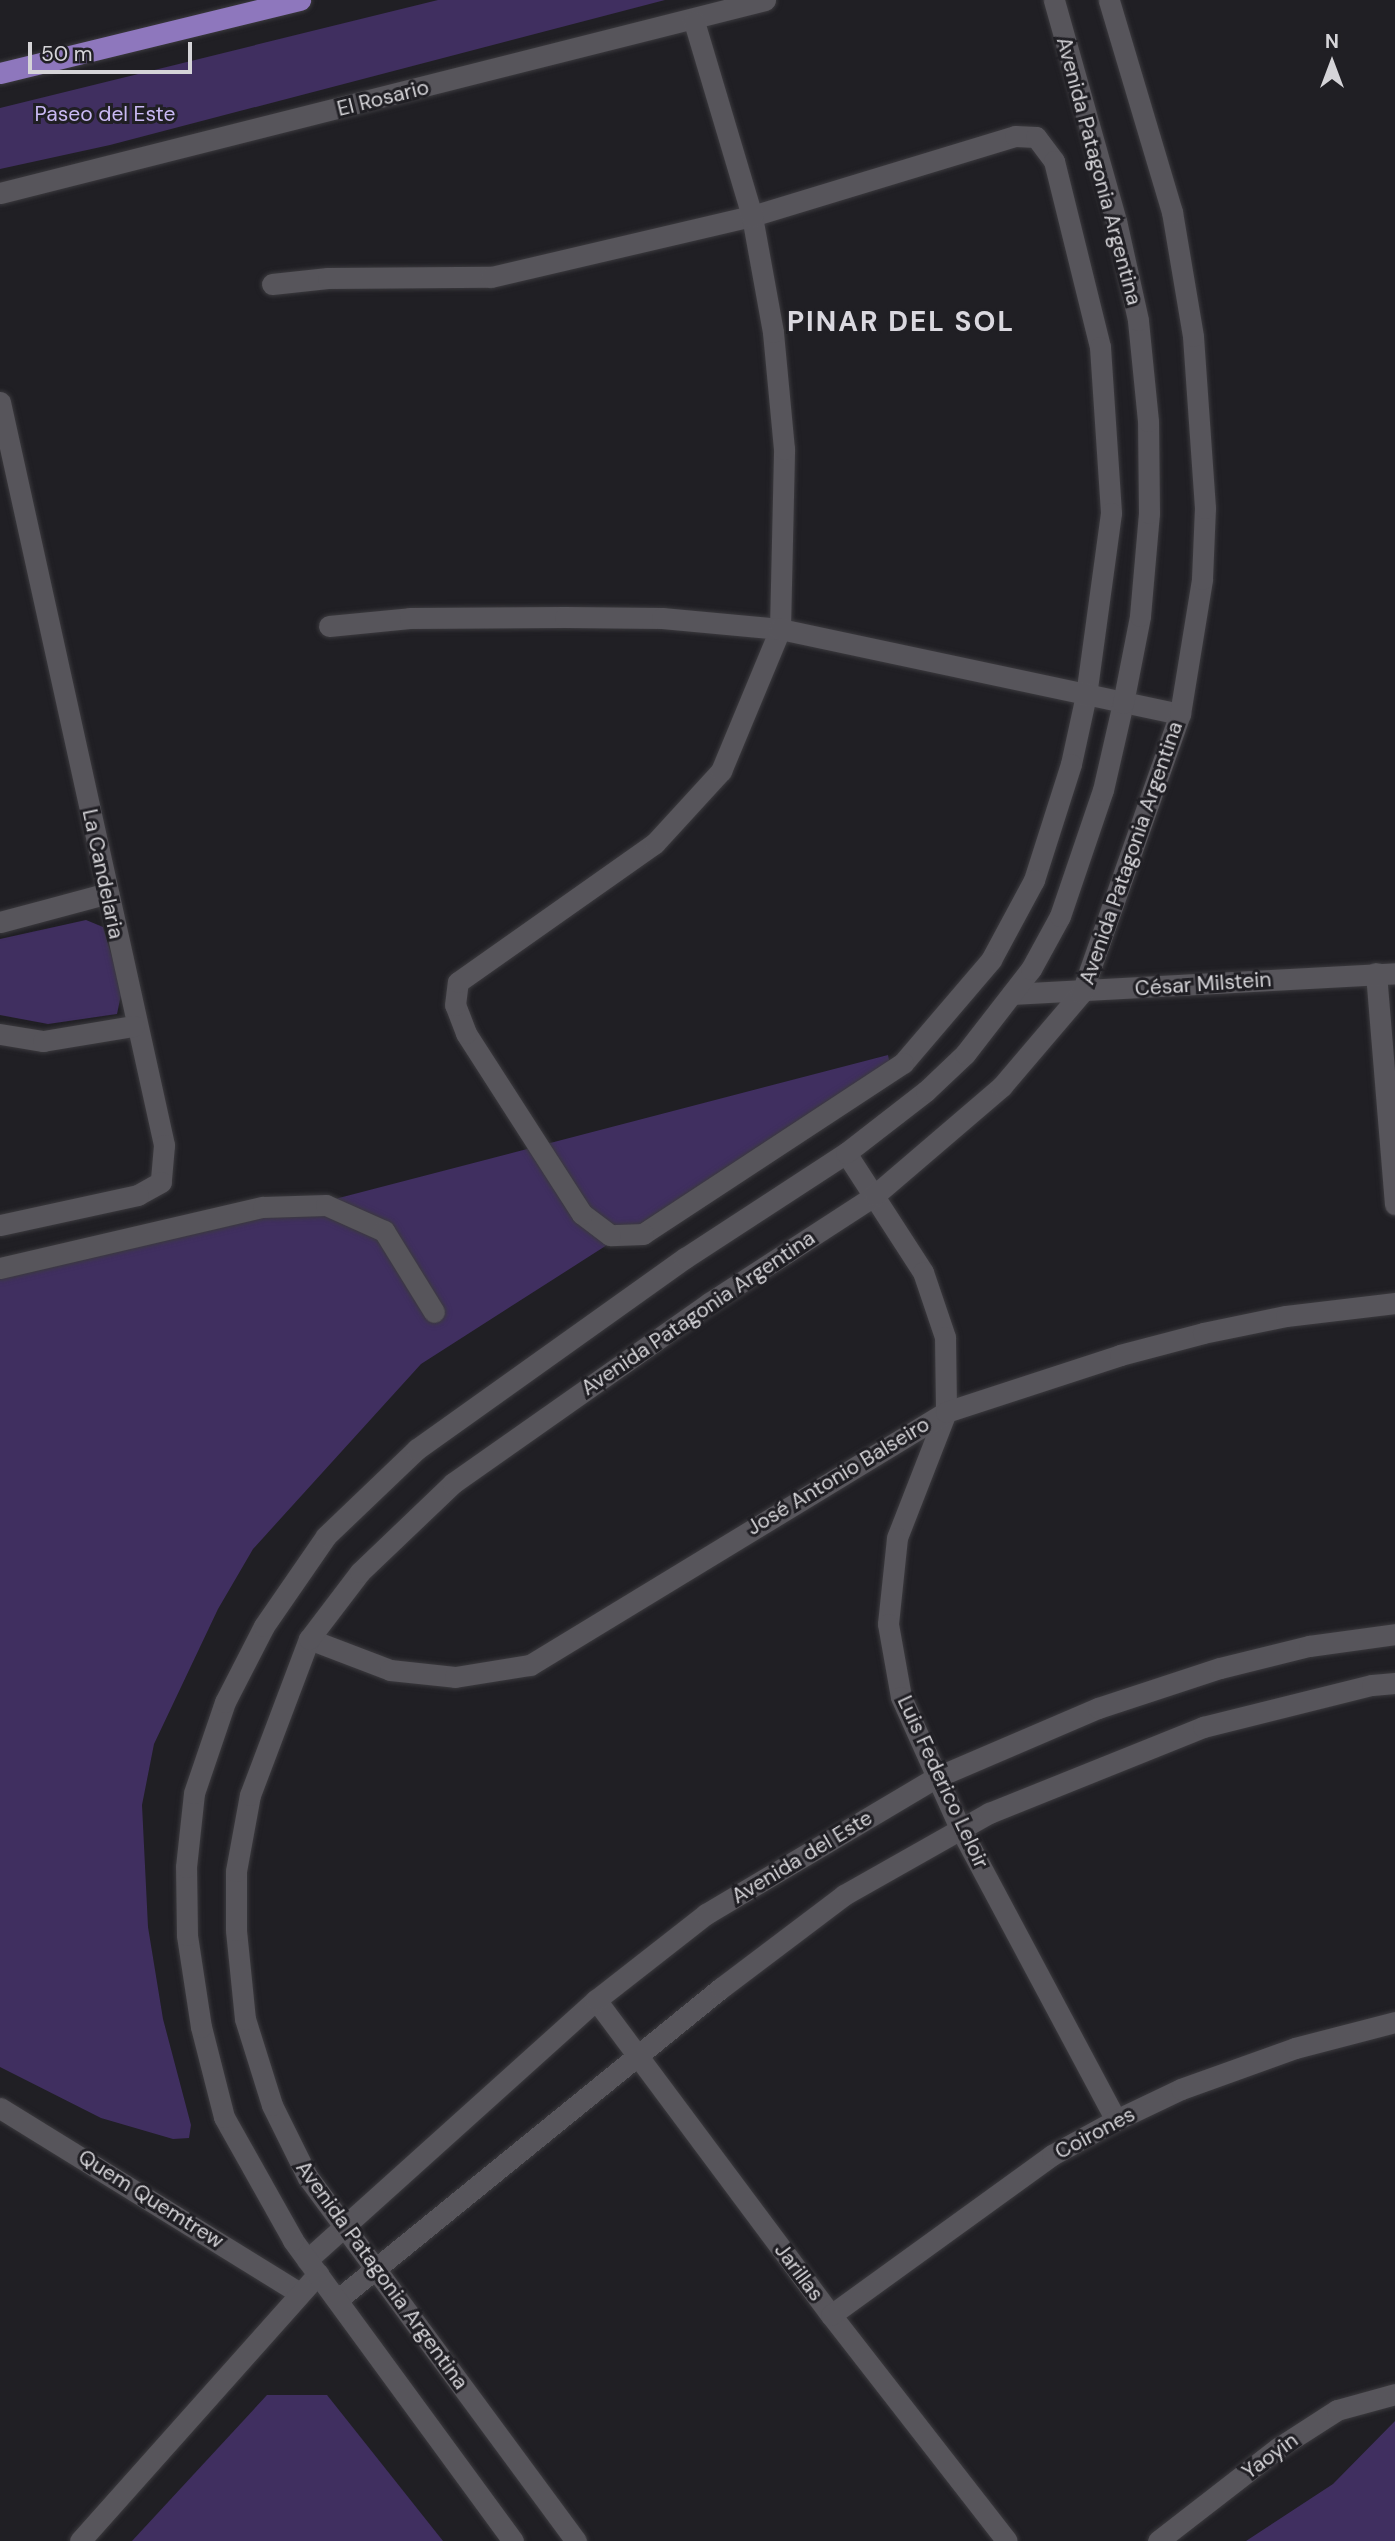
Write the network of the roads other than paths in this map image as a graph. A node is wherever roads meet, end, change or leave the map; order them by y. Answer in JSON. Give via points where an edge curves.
{"nodes":[{"id":1,"x":300,"y":0,"type":"edge"},
{"id":2,"x":765,"y":0,"type":"edge"},
{"id":3,"x":1054,"y":0,"type":"edge"},
{"id":4,"x":1109,"y":0,"type":"edge"},
{"id":5,"x":694,"y":21,"type":"junction"},
{"id":6,"x":0,"y":73,"type":"edge"},
{"id":7,"x":0,"y":193,"type":"edge"},
{"id":8,"x":752,"y":216,"type":"junction"},
{"id":9,"x":272,"y":284,"type":"dead end"},
{"id":10,"x":0,"y":402,"type":"edge"},
{"id":11,"x":329,"y":626,"type":"dead end"},
{"id":12,"x":780,"y":629,"type":"junction"},
{"id":13,"x":1086,"y":695,"type":"junction"},
{"id":14,"x":1123,"y":703,"type":"junction"},
{"id":15,"x":1180,"y":714,"type":"junction"},
{"id":16,"x":108,"y":893,"type":"junction"},
{"id":17,"x":0,"y":922,"type":"edge"},
{"id":18,"x":1386,"y":973,"type":"edge"},
{"id":19,"x":1082,"y":992,"type":"junction"},
{"id":20,"x":1012,"y":994,"type":"junction"},
{"id":21,"x":134,"y":1026,"type":"junction"},
{"id":22,"x":0,"y":1034,"type":"edge"},
{"id":23,"x":846,"y":1153,"type":"junction"},
{"id":24,"x":875,"y":1195,"type":"junction"},
{"id":25,"x":1395,"y":1204,"type":"edge"},
{"id":26,"x":0,"y":1225,"type":"edge"},
{"id":27,"x":0,"y":1268,"type":"edge"},
{"id":28,"x":1395,"y":1303,"type":"edge"},
{"id":29,"x":434,"y":1312,"type":"dead end"},
{"id":30,"x":946,"y":1412,"type":"junction"},
{"id":31,"x":1395,"y":1634,"type":"edge"},
{"id":32,"x":309,"y":1639,"type":"junction"},
{"id":33,"x":1395,"y":1683,"type":"edge"},
{"id":34,"x":937,"y":1777,"type":"junction"},
{"id":35,"x":960,"y":1828,"type":"junction"},
{"id":36,"x":596,"y":2000,"type":"junction"},
{"id":37,"x":1395,"y":2022,"type":"edge"},
{"id":38,"x":638,"y":2056,"type":"junction"},
{"id":39,"x":0,"y":2108,"type":"edge"},
{"id":40,"x":1116,"y":2120,"type":"junction"},
{"id":41,"x":342,"y":2224,"type":"junction"},
{"id":42,"x":312,"y":2267,"type":"junction"},
{"id":43,"x":375,"y":2269,"type":"junction"},
{"id":44,"x":300,"y":2293,"type":"junction"},
{"id":45,"x":337,"y":2300,"type":"junction"},
{"id":46,"x":831,"y":2315,"type":"junction"},
{"id":47,"x":1395,"y":2394,"type":"edge"},
{"id":48,"x":80,"y":2541,"type":"edge"},
{"id":49,"x":513,"y":2541,"type":"edge"},
{"id":50,"x":576,"y":2541,"type":"edge"},
{"id":51,"x":1007,"y":2541,"type":"edge"},
{"id":52,"x":1158,"y":2541,"type":"edge"}],
"edges":[{"from":1,"to":6,"type":"main road"},
{"from":2,"to":5,"type":"street","name":"El Rosario"},
{"from":3,"to":14,"type":"street","name":"Avenida Patagonia Argentina","via":[[1116,220],[1138,320],[1147,408],[1147,538],[1140,616]]},
{"from":4,"to":15,"type":"street","name":"Avenida Patagonia Argentina","via":[[1172,212],[1195,349],[1204,482],[1202,579]]},
{"from":5,"to":7,"type":"street","name":"El Rosario"},
{"from":5,"to":8,"type":"street"},
{"from":8,"to":9,"type":"street","via":[[491,277],[328,278]]},
{"from":8,"to":12,"type":"street","via":[[772,332],[784,450]]},
{"from":8,"to":13,"type":"street","via":[[1015,136],[1035,136],[1054,162],[1100,347],[1108,421],[1111,513]]},
{"from":10,"to":16,"type":"street","name":"La Candelaria"},
{"from":11,"to":12,"type":"street","via":[[410,618],[593,617]]},
{"from":12,"to":13,"type":"street"},
{"from":12,"to":13,"type":"street","via":[[721,771],[702,792],[655,843],[458,982],[455,1005],[466,1032],[582,1214],[610,1235],[643,1234],[672,1217],[903,1063],[955,1007],[991,960],[1034,880],[1071,764]]},
{"from":13,"to":14,"type":"street"},
{"from":14,"to":15,"type":"street"},
{"from":14,"to":20,"type":"street","name":"Avenida Patagonia Argentina","via":[[1103,790],[1060,916]]},
{"from":15,"to":19,"type":"street","name":"Avenida Patagonia Argentina"},
{"from":16,"to":17,"type":"street"},
{"from":16,"to":21,"type":"street","name":"La Candelaria"},
{"from":18,"to":19,"type":"street","name":"César Milstein"},
{"from":18,"to":25,"type":"street"},
{"from":19,"to":20,"type":"street","name":"César Milstein"},
{"from":19,"to":24,"type":"street","name":"Avenida Patagonia Argentina","via":[[1002,1086]]},
{"from":20,"to":23,"type":"street","name":"Avenida Patagonia Argentina","via":[[965,1054],[926,1091]]},
{"from":21,"to":22,"type":"street","via":[[43,1041]]},
{"from":21,"to":26,"type":"street","name":"La Candelaria","via":[[164,1145],[161,1182],[138,1195]]},
{"from":23,"to":24,"type":"street","name":"Luis Federico Leloir"},
{"from":23,"to":42,"type":"street","name":"Avenida Patagonia Argentina","via":[[674,1265],[416,1449],[326,1536],[264,1626],[225,1702],[194,1793],[186,1867],[187,1935],[201,2026],[224,2117]]},
{"from":24,"to":30,"type":"street","name":"Luis Federico Leloir","via":[[923,1272],[945,1337]]},
{"from":24,"to":32,"type":"street","name":"Avenida Patagonia Argentina","via":[[709,1303],[453,1483],[360,1572]]},
{"from":27,"to":29,"type":"street","via":[[263,1207],[326,1205],[384,1231]]},
{"from":28,"to":30,"type":"street","name":"José Antonio Balseiro","via":[[1286,1316],[1203,1334],[1120,1355]]},
{"from":30,"to":32,"type":"street","name":"José Antonio Balseiro","via":[[530,1665],[455,1677],[403,1671]]},
{"from":30,"to":34,"type":"street","name":"Luis Federico Leloir","via":[[897,1538],[888,1624],[901,1698]]},
{"from":31,"to":34,"type":"street","name":"Avenida del Este","via":[[1309,1646],[1220,1668],[1098,1708]]},
{"from":32,"to":41,"type":"street","name":"Avenida Patagonia Argentina","via":[[250,1795],[236,1871],[236,1930],[245,2019],[272,2105],[308,2178]]},
{"from":33,"to":35,"type":"street","via":[[1203,1727]]},
{"from":34,"to":35,"type":"street","name":"Luis Federico Leloir"},
{"from":34,"to":36,"type":"street","name":"Avenida del Este","via":[[706,1914]]},
{"from":35,"to":38,"type":"street","via":[[844,1895]]},
{"from":35,"to":40,"type":"street","name":"Luis Federico Leloir"},
{"from":36,"to":38,"type":"street","name":"Jarillas"},
{"from":36,"to":41,"type":"street","name":"Avenida del Este"},
{"from":37,"to":40,"type":"street","name":"Coirones","via":[[1295,2048],[1181,2089]]},
{"from":38,"to":43,"type":"street"},
{"from":38,"to":46,"type":"street","name":"Jarillas"},
{"from":39,"to":44,"type":"street","name":"Quem Quemtrew"},
{"from":40,"to":46,"type":"street","name":"Coirones","via":[[1052,2155]]},
{"from":41,"to":42,"type":"street","name":"Avenida del Este"},
{"from":41,"to":43,"type":"street","name":"Avenida Patagonia Argentina"},
{"from":42,"to":44,"type":"street","name":"Avenida del Este"},
{"from":42,"to":45,"type":"street","name":"Avenida Patagonia Argentina"},
{"from":43,"to":45,"type":"street"},
{"from":43,"to":50,"type":"street","name":"Avenida Patagonia Argentina"},
{"from":44,"to":48,"type":"street","name":"Avenida del Este"},
{"from":45,"to":49,"type":"street","name":"Avenida Patagonia Argentina"},
{"from":46,"to":51,"type":"street","name":"Jarillas"},
{"from":47,"to":52,"type":"street","name":"Yaoyin","via":[[1337,2410],[1278,2448]]}]}
